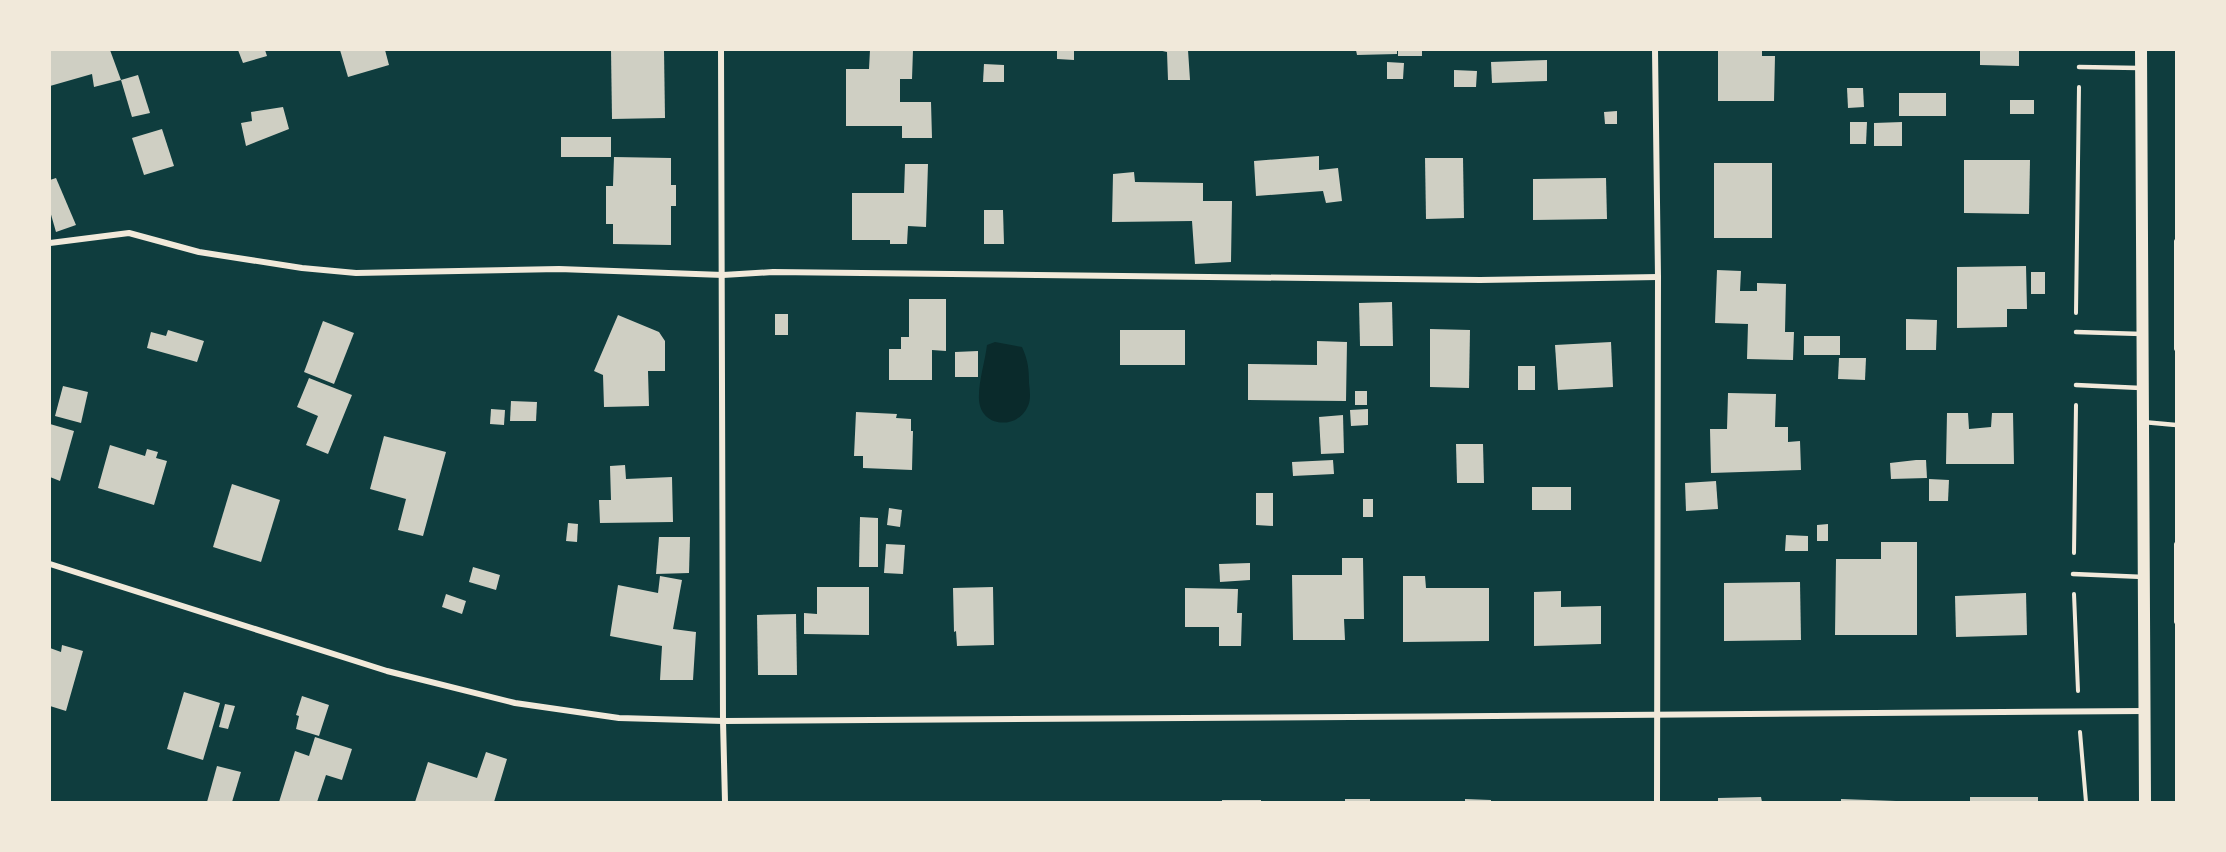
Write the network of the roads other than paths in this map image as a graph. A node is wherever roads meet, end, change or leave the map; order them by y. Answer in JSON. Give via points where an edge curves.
{"nodes":[{"id":1,"x":721,"y":50,"type":"edge"},
{"id":2,"x":1655,"y":50,"type":"edge"},
{"id":3,"x":2141,"y":50,"type":"edge"},
{"id":4,"x":2079,"y":67,"type":"road end"},
{"id":5,"x":2142,"y":68,"type":"junction"},
{"id":6,"x":50,"y":243,"type":"edge"},
{"id":7,"x":723,"y":275,"type":"junction"},
{"id":8,"x":1658,"y":277,"type":"junction"},
{"id":9,"x":2076,"y":332,"type":"road end"},
{"id":10,"x":2142,"y":334,"type":"junction"},
{"id":11,"x":2076,"y":385,"type":"road end"},
{"id":12,"x":2143,"y":388,"type":"junction"},
{"id":13,"x":2143,"y":422,"type":"junction"},
{"id":14,"x":2176,"y":425,"type":"edge"},
{"id":15,"x":50,"y":564,"type":"edge"},
{"id":16,"x":2073,"y":574,"type":"road end"},
{"id":17,"x":2144,"y":577,"type":"junction"},
{"id":18,"x":2144,"y":711,"type":"junction"},
{"id":19,"x":1656,"y":713,"type":"junction"},
{"id":20,"x":723,"y":721,"type":"junction"},
{"id":21,"x":725,"y":802,"type":"edge"},
{"id":22,"x":1657,"y":802,"type":"edge"},
{"id":23,"x":2145,"y":802,"type":"edge"}],
"edges":[{"from":1,"to":7,"type":"street"},
{"from":2,"to":8,"type":"street"},
{"from":3,"to":5,"type":"main road"},
{"from":4,"to":5,"type":"lane"},
{"from":5,"to":10,"type":"main road"},
{"from":6,"to":7,"type":"street","via":[[129,233],[199,252],[356,273],[559,269]]},
{"from":7,"to":8,"type":"street","via":[[773,272],[1480,280]]},
{"from":7,"to":20,"type":"street"},
{"from":8,"to":19,"type":"street"},
{"from":9,"to":10,"type":"lane"},
{"from":10,"to":12,"type":"main road"},
{"from":11,"to":12,"type":"lane"},
{"from":12,"to":13,"type":"main road"},
{"from":13,"to":14,"type":"lane"},
{"from":13,"to":17,"type":"main road"},
{"from":15,"to":20,"type":"street","via":[[376,668],[514,703],[619,718]]},
{"from":16,"to":17,"type":"lane"},
{"from":17,"to":18,"type":"main road"},
{"from":18,"to":19,"type":"street"},
{"from":18,"to":23,"type":"main road"},
{"from":19,"to":20,"type":"street","via":[[1473,718]]},
{"from":19,"to":22,"type":"street"},
{"from":20,"to":21,"type":"street"}]}
